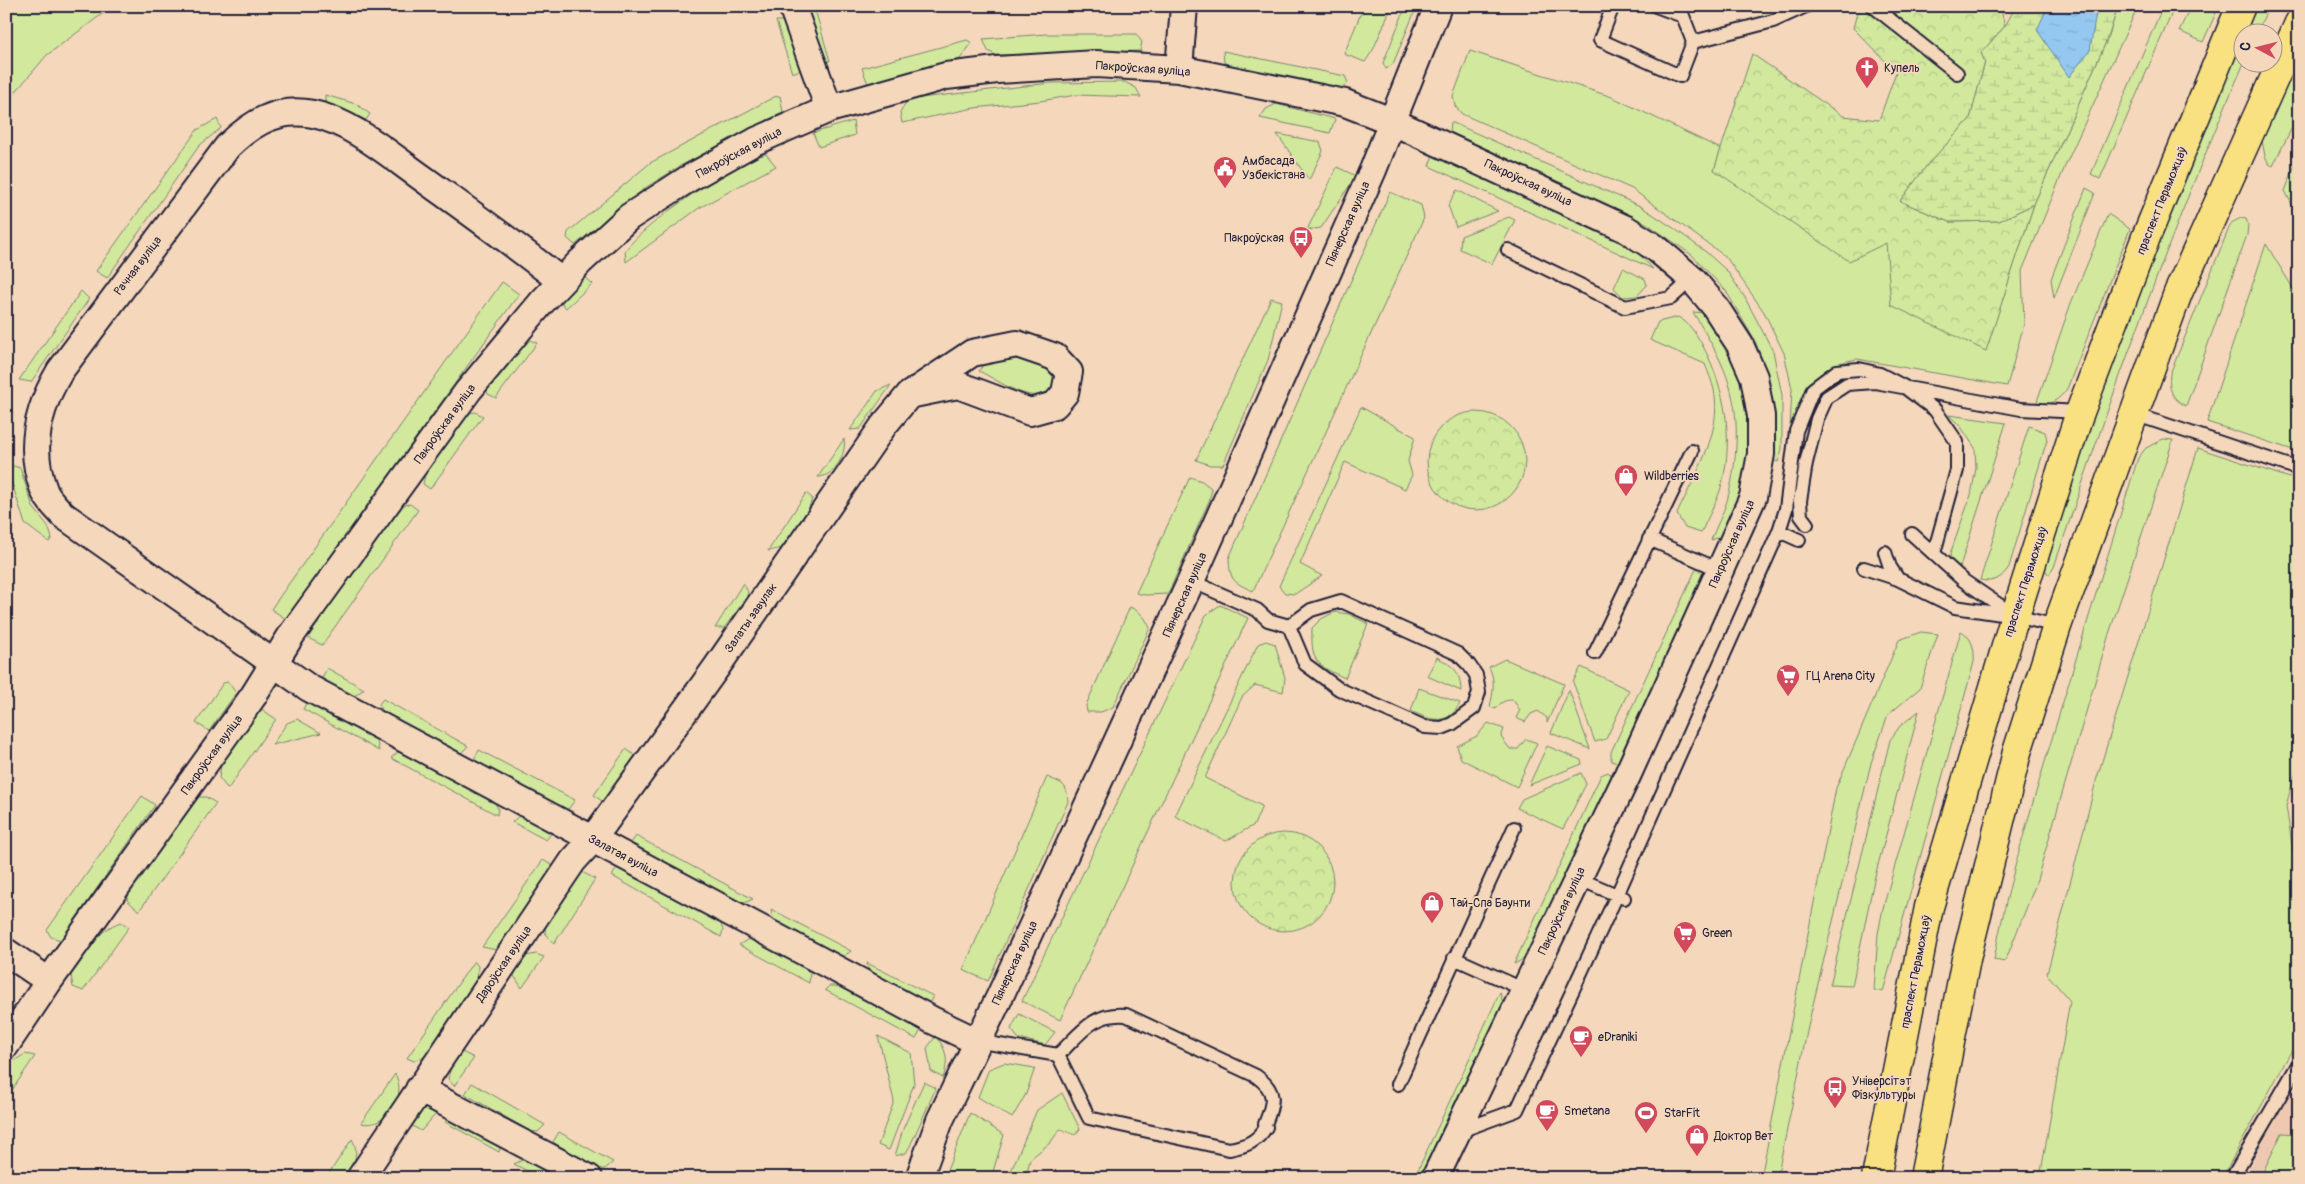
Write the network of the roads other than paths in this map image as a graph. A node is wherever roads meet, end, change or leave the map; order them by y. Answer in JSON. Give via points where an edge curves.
{"nodes":[{"id":1,"x":792,"y":6,"type":"edge"},
{"id":2,"x":1184,"y":6,"type":"edge"},
{"id":3,"x":1438,"y":6,"type":"edge"},
{"id":4,"x":1613,"y":6,"type":"edge"},
{"id":5,"x":1656,"y":6,"type":"edge"},
{"id":6,"x":1806,"y":6,"type":"edge"},
{"id":7,"x":1873,"y":6,"type":"edge"},
{"id":8,"x":2241,"y":6,"type":"edge"},
{"id":9,"x":1683,"y":11,"type":"edge"},
{"id":10,"x":2299,"y":23,"type":"edge"},
{"id":11,"x":1693,"y":42,"type":"junction"},
{"id":12,"x":1179,"y":69,"type":"junction"},
{"id":13,"x":1957,"y":73,"type":"dead end"},
{"id":14,"x":830,"y":109,"type":"junction"},
{"id":15,"x":1391,"y":121,"type":"junction"},
{"id":16,"x":1508,"y":250,"type":"dead end"},
{"id":17,"x":1692,"y":279,"type":"junction"},
{"id":18,"x":561,"y":281,"type":"junction"},
{"id":19,"x":1903,"y":386,"type":"junction"},
{"id":20,"x":909,"y":394,"type":"junction"},
{"id":21,"x":2080,"y":412,"type":"junction"},
{"id":22,"x":2134,"y":414,"type":"junction"},
{"id":23,"x":1692,"y":451,"type":"dead end"},
{"id":24,"x":2299,"y":468,"type":"edge"},
{"id":25,"x":1806,"y":524,"type":"dead end"},
{"id":26,"x":1779,"y":531,"type":"junction"},
{"id":27,"x":1912,"y":534,"type":"dead end"},
{"id":28,"x":1650,"y":539,"type":"junction"},
{"id":29,"x":1799,"y":540,"type":"dead end"},
{"id":30,"x":1885,"y":552,"type":"dead end"},
{"id":31,"x":1934,"y":552,"type":"junction"},
{"id":32,"x":1864,"y":568,"type":"dead end"},
{"id":33,"x":1720,"y":570,"type":"junction"},
{"id":34,"x":1898,"y":579,"type":"junction"},
{"id":35,"x":1191,"y":581,"type":"junction"},
{"id":36,"x":2015,"y":616,"type":"junction"},
{"id":37,"x":1289,"y":626,"type":"junction"},
{"id":38,"x":2057,"y":626,"type":"junction"},
{"id":39,"x":1595,"y":654,"type":"dead end"},
{"id":40,"x":273,"y":664,"type":"junction"},
{"id":41,"x":1514,"y":828,"type":"dead end"},
{"id":42,"x":592,"y":840,"type":"junction"},
{"id":43,"x":1577,"y":878,"type":"junction"},
{"id":44,"x":1620,"y":896,"type":"junction"},
{"id":45,"x":6,"y":952,"type":"edge"},
{"id":46,"x":1454,"y":958,"type":"junction"},
{"id":47,"x":49,"y":981,"type":"junction"},
{"id":48,"x":1525,"y":990,"type":"junction"},
{"id":49,"x":976,"y":1041,"type":"junction"},
{"id":50,"x":6,"y":1045,"type":"edge"},
{"id":51,"x":1058,"y":1055,"type":"junction"},
{"id":52,"x":2299,"y":1063,"type":"edge"},
{"id":53,"x":1398,"y":1084,"type":"dead end"},
{"id":54,"x":419,"y":1090,"type":"junction"},
{"id":55,"x":1457,"y":1132,"type":"junction"},
{"id":56,"x":360,"y":1178,"type":"edge"},
{"id":57,"x":589,"y":1178,"type":"edge"},
{"id":58,"x":919,"y":1178,"type":"edge"},
{"id":59,"x":1435,"y":1178,"type":"edge"},
{"id":60,"x":1876,"y":1178,"type":"edge"},
{"id":61,"x":1924,"y":1178,"type":"edge"},
{"id":62,"x":2232,"y":1178,"type":"edge"}],
"edges":[{"from":1,"to":14,"type":"street"},
{"from":2,"to":12,"type":"street"},
{"from":3,"to":15,"type":"street","name":"Піянерская вуліца"},
{"from":4,"to":11,"type":"lane","via":[[1600,40],[1680,76]]},
{"from":5,"to":9,"type":"lane"},
{"from":6,"to":11,"type":"lane","via":[[1773,21]]},
{"from":7,"to":13,"type":"lane"},
{"from":8,"to":21,"type":"main road","name":"праспект Пераможцаў","via":[[2146,237]]},
{"from":9,"to":11,"type":"lane"},
{"from":10,"to":22,"type":"main road","via":[[2178,293]]},
{"from":12,"to":14,"type":"street","name":"Пакроўская вуліца","via":[[1096,64],[997,70],[946,76]]},
{"from":12,"to":15,"type":"street","name":"Пакроўская вуліца","via":[[1345,103]]},
{"from":14,"to":18,"type":"street","name":"Пакроўская вуліца","via":[[756,141],[629,217]]},
{"from":15,"to":17,"type":"street","name":"Пакроўская вуліца","via":[[1626,229],[1657,249]]},
{"from":15,"to":35,"type":"street","name":"Піянерская вуліца","via":[[1373,170]]},
{"from":16,"to":17,"type":"lane","via":[[1625,307],[1671,298]]},
{"from":17,"to":33,"type":"street","name":"Пакроўская вуліца","via":[[1740,345],[1754,377],[1760,416],[1761,454],[1753,497]]},
{"from":18,"to":40,"type":"street","name":"Пакроўская вуліца","via":[[468,391]]},
{"from":18,"to":40,"type":"street","name":"Рачная вуліца","via":[[380,148],[343,125],[313,114],[266,117],[246,129],[222,153],[46,394],[38,418],[38,465],[44,492],[63,515]]},
{"from":19,"to":21,"type":"lane","via":[[2021,409]]},
{"from":19,"to":25,"type":"lane","via":[[1875,382],[1847,384],[1827,397],[1817,419],[1806,463],[1800,501],[1801,516]]},
{"from":19,"to":26,"type":"lane","via":[[1880,374],[1859,369],[1837,371],[1813,389],[1796,431],[1786,509]]},
{"from":19,"to":31,"type":"lane","via":[[1935,410],[1957,442],[1957,470]]},
{"from":20,"to":20,"type":"street","name":"Залаты завулак","via":[[972,353],[1017,344],[1055,357],[1069,372],[1065,392],[1054,405],[1030,412],[958,385]]},
{"from":20,"to":42,"type":"street","name":"Залаты завулак"},
{"from":21,"to":36,"type":"main road","name":"праспект Пераможцаў"},
{"from":22,"to":24,"type":"lane"},
{"from":22,"to":38,"type":"main road"},
{"from":23,"to":28,"type":"lane"},
{"from":26,"to":29,"type":"lane"},
{"from":26,"to":44,"type":"lane"},
{"from":27,"to":31,"type":"lane"},
{"from":28,"to":33,"type":"lane"},
{"from":28,"to":39,"type":"lane"},
{"from":30,"to":34,"type":"lane"},
{"from":31,"to":36,"type":"lane","via":[[1964,581]]},
{"from":32,"to":34,"type":"lane"},
{"from":33,"to":43,"type":"street","name":"Пакроўская вуліца"},
{"from":34,"to":36,"type":"lane","via":[[1956,607]]},
{"from":35,"to":37,"type":"lane","via":[[1257,610],[1268,620]]},
{"from":35,"to":49,"type":"street","name":"Піянерская вуліца","via":[[1000,996]]},
{"from":36,"to":38,"type":"lane"},
{"from":36,"to":60,"type":"main road","name":"праспект Пераможцаў","via":[[1929,907]]},
{"from":37,"to":37,"type":"lane","via":[[1311,610],[1341,601],[1458,654],[1470,664],[1476,675],[1479,692],[1474,708],[1452,724],[1425,728],[1339,689],[1305,664]]},
{"from":38,"to":61,"type":"main road","via":[[2017,752],[1969,950]]},
{"from":40,"to":42,"type":"street","name":"Залатая вуліца","via":[[309,688]]},
{"from":40,"to":47,"type":"street","name":"Пакроўская вуліца","via":[[249,703]]},
{"from":41,"to":46,"type":"lane"},
{"from":42,"to":49,"type":"street","name":"Залатая вуліца"},
{"from":42,"to":54,"type":"street","name":"Дароўская вуліца","via":[[573,861]]},
{"from":43,"to":44,"type":"lane"},
{"from":43,"to":48,"type":"street","name":"Пакроўская вуліца"},
{"from":44,"to":55,"type":"lane","via":[[1517,1110]]},
{"from":45,"to":47,"type":"street"},
{"from":46,"to":48,"type":"lane"},
{"from":46,"to":53,"type":"lane"},
{"from":47,"to":50,"type":"street","name":"Пакроўская вуліца"},
{"from":48,"to":55,"type":"street","name":"Пакроўская вуліца"},
{"from":49,"to":51,"type":"lane"},
{"from":49,"to":58,"type":"street","name":"Піянерская вуліца","via":[[940,1120]]},
{"from":51,"to":51,"type":"lane","via":[[1089,1118],[1229,1150],[1246,1146],[1259,1138],[1273,1104],[1265,1082],[1256,1076],[1126,1015],[1097,1018]]},
{"from":52,"to":62,"type":"lane"},
{"from":54,"to":56,"type":"street","name":"Дароўская вуліца"},
{"from":54,"to":57,"type":"street"},
{"from":55,"to":59,"type":"street","name":"Пакроўская вуліца"}]}
